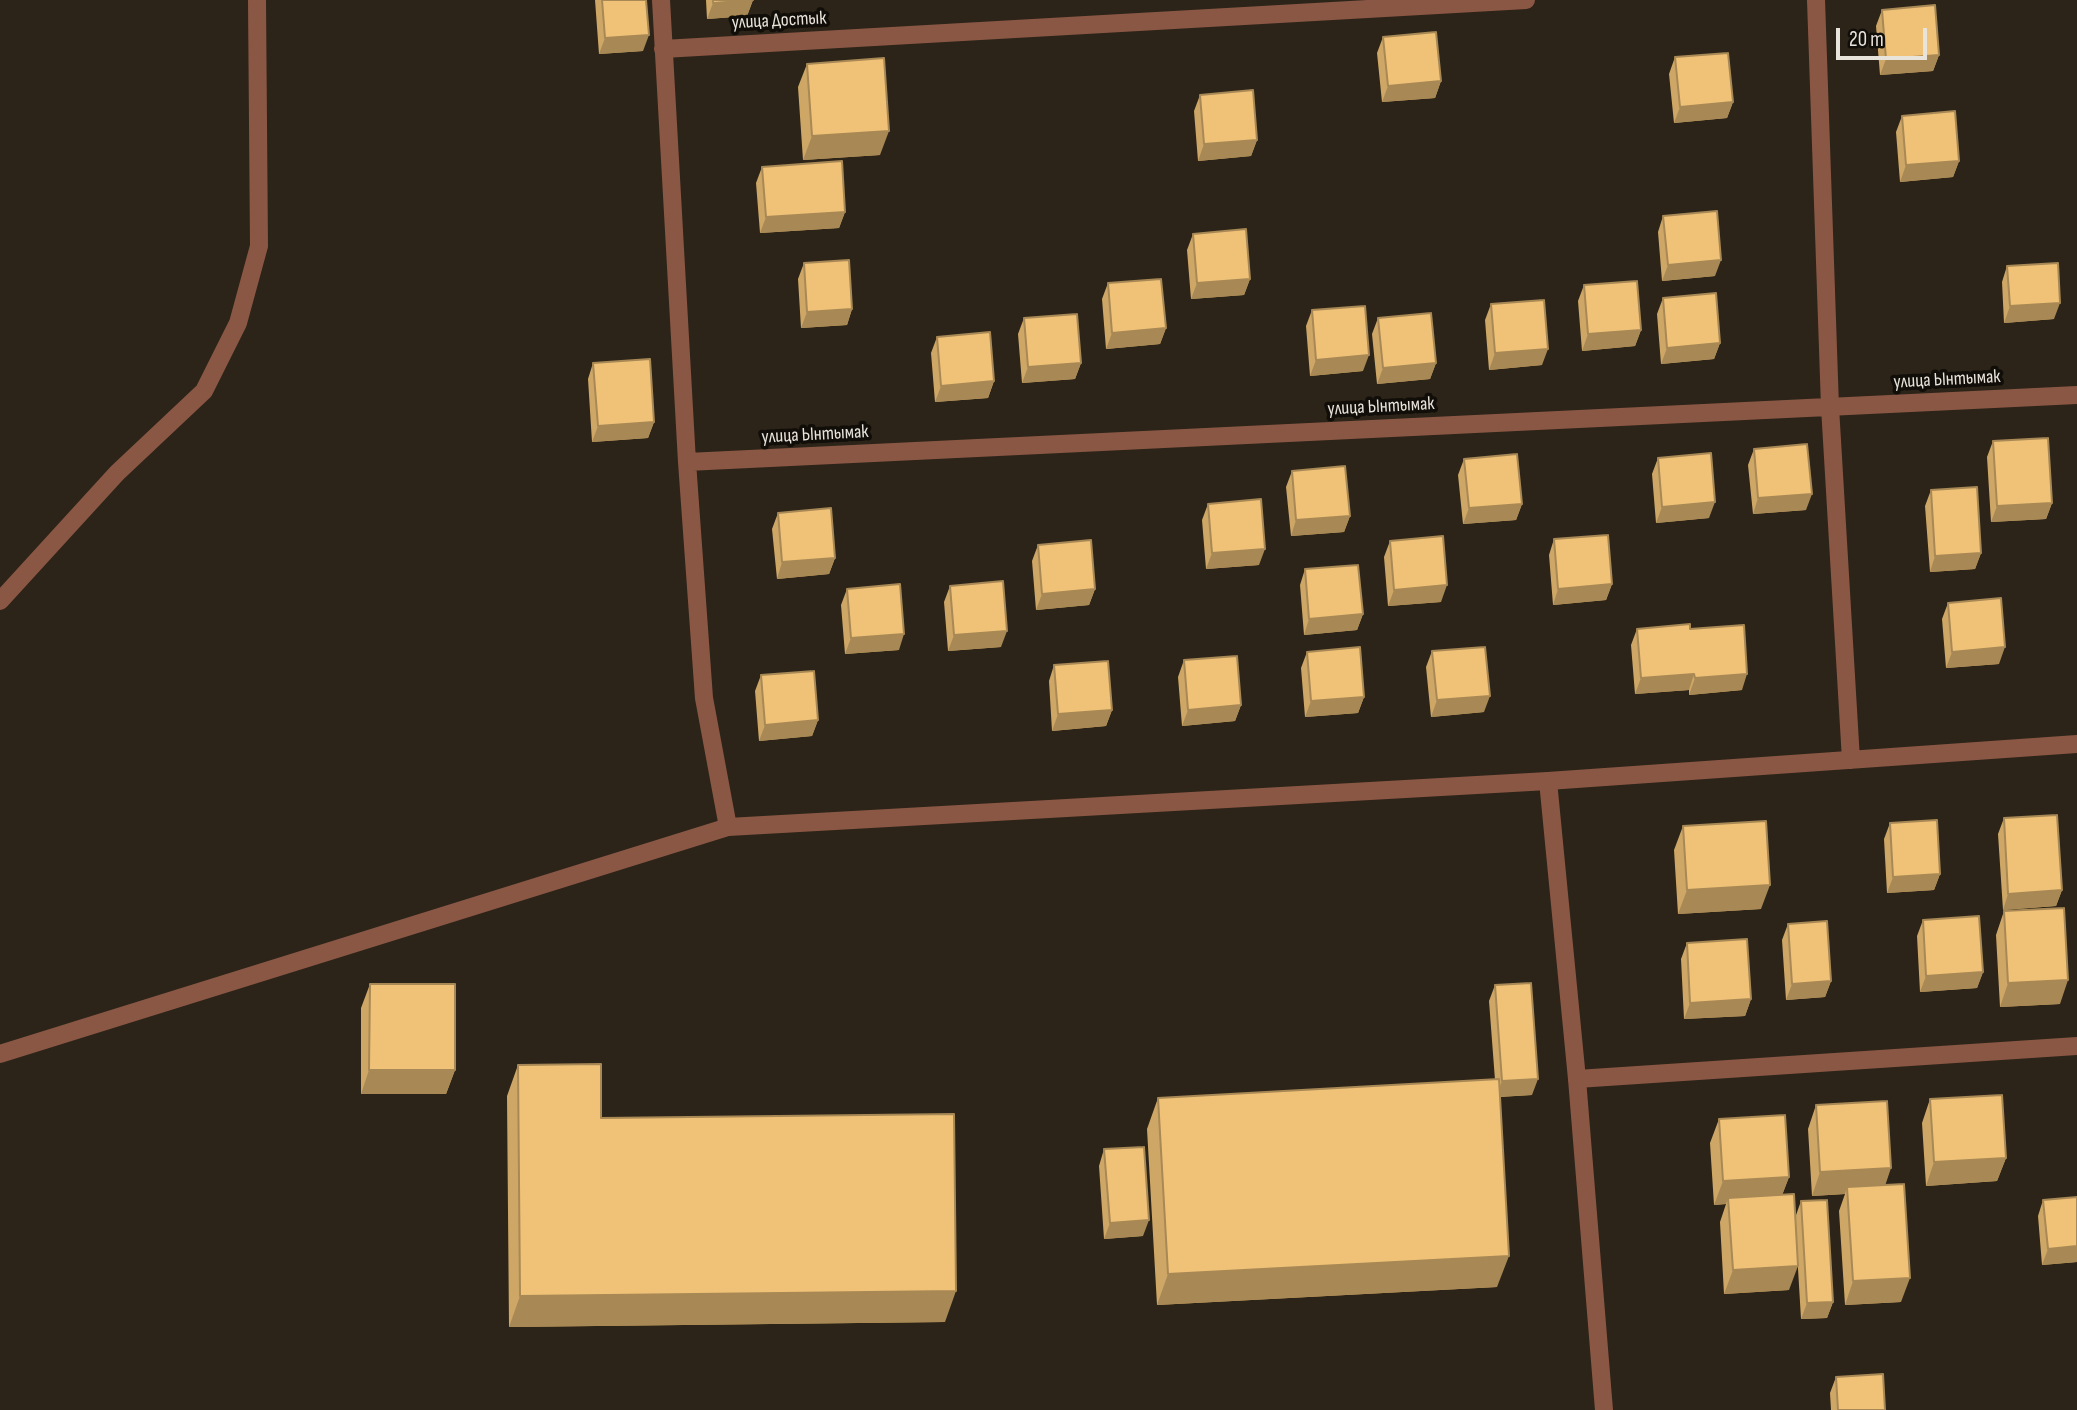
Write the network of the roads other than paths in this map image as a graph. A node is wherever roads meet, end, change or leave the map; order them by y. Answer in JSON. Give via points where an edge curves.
{"nodes":[{"id":1,"x":257,"y":0,"type":"edge"},
{"id":2,"x":662,"y":0,"type":"edge"},
{"id":3,"x":1525,"y":0,"type":"edge"},
{"id":4,"x":1816,"y":0,"type":"edge"},
{"id":5,"x":663,"y":49,"type":"junction"},
{"id":6,"x":2077,"y":394,"type":"edge"},
{"id":7,"x":1830,"y":407,"type":"junction"},
{"id":8,"x":687,"y":462,"type":"junction"},
{"id":9,"x":0,"y":601,"type":"edge"},
{"id":10,"x":2077,"y":744,"type":"edge"},
{"id":11,"x":1851,"y":760,"type":"junction"},
{"id":12,"x":1548,"y":781,"type":"junction"},
{"id":13,"x":728,"y":827,"type":"junction"},
{"id":14,"x":2077,"y":1046,"type":"edge"},
{"id":15,"x":0,"y":1054,"type":"edge"},
{"id":16,"x":1577,"y":1079,"type":"junction"},
{"id":17,"x":1604,"y":1410,"type":"edge"}],
"edges":[{"from":1,"to":9,"type":"street","via":[[259,246],[238,323],[204,391],[117,473]]},
{"from":2,"to":5,"type":"street"},
{"from":3,"to":5,"type":"street","name":"улица Достык"},
{"from":4,"to":7,"type":"street"},
{"from":5,"to":8,"type":"street"},
{"from":6,"to":7,"type":"street","name":"улица Ынтымак"},
{"from":7,"to":8,"type":"street","name":"улица Ынтымак"},
{"from":7,"to":11,"type":"street"},
{"from":8,"to":13,"type":"street","via":[[704,698]]},
{"from":10,"to":11,"type":"street"},
{"from":11,"to":12,"type":"street"},
{"from":12,"to":13,"type":"street"},
{"from":12,"to":16,"type":"street"},
{"from":13,"to":15,"type":"street"},
{"from":14,"to":16,"type":"street"},
{"from":16,"to":17,"type":"street"}]}
